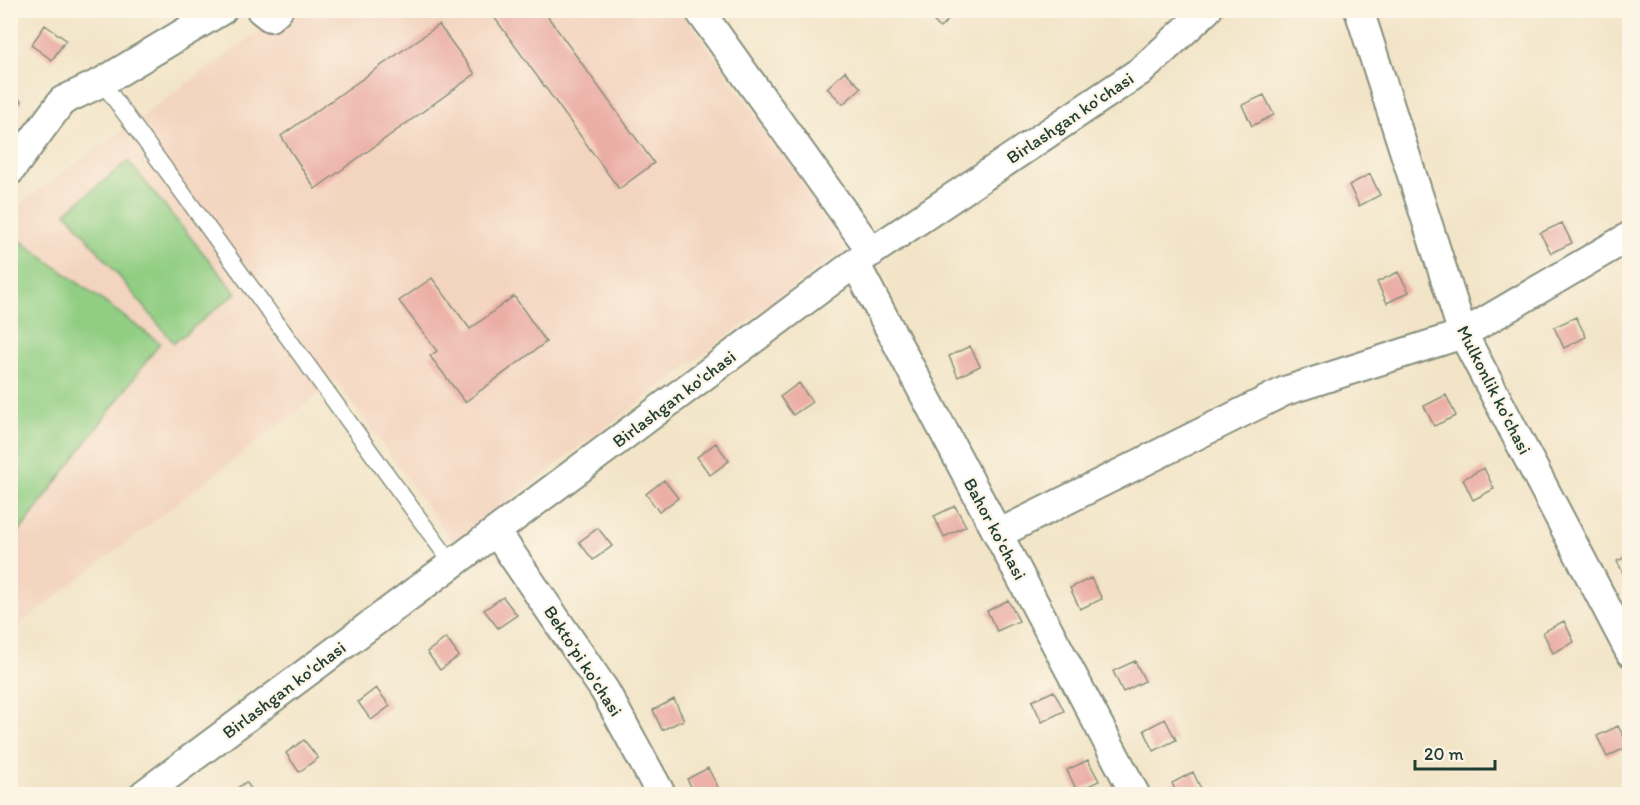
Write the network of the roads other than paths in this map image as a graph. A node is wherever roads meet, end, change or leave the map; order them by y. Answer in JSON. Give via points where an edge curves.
{"nodes":[{"id":1,"x":222,"y":10,"type":"edge"},
{"id":2,"x":261,"y":10,"type":"edge"},
{"id":3,"x":278,"y":10,"type":"edge"},
{"id":4,"x":699,"y":10,"type":"edge"},
{"id":5,"x":1207,"y":10,"type":"edge"},
{"id":6,"x":1359,"y":10,"type":"edge"},
{"id":7,"x":102,"y":82,"type":"junction"},
{"id":8,"x":10,"y":171,"type":"edge"},
{"id":9,"x":1629,"y":236,"type":"edge"},
{"id":10,"x":863,"y":258,"type":"junction"},
{"id":11,"x":1463,"y":334,"type":"junction"},
{"id":12,"x":497,"y":533,"type":"junction"},
{"id":13,"x":998,"y":534,"type":"junction"},
{"id":14,"x":453,"y":565,"type":"junction"},
{"id":15,"x":1629,"y":652,"type":"edge"},
{"id":16,"x":144,"y":795,"type":"edge"},
{"id":17,"x":662,"y":795,"type":"edge"},
{"id":18,"x":1135,"y":795,"type":"edge"}],
"edges":[{"from":1,"to":7,"type":"street"},
{"from":2,"to":3,"type":"street","via":[[270,17]]},
{"from":4,"to":10,"type":"street","name":"Bahor ko'chasi"},
{"from":5,"to":10,"type":"street","name":"Birlashgan ko'chasi","via":[[1142,70]]},
{"from":6,"to":11,"type":"street","name":"Mulkonlik ko'chasi"},
{"from":7,"to":8,"type":"street","via":[[62,101]]},
{"from":7,"to":14,"type":"lane"},
{"from":9,"to":11,"type":"street"},
{"from":10,"to":12,"type":"street","name":"Birlashgan ko'chasi"},
{"from":10,"to":13,"type":"street","name":"Bahor ko'chasi"},
{"from":11,"to":13,"type":"street","via":[[1285,391]]},
{"from":11,"to":15,"type":"street","name":"Mulkonlik ko'chasi"},
{"from":12,"to":14,"type":"street","name":"Birlashgan ko'chasi"},
{"from":12,"to":17,"type":"street","name":"Bekto'pi ko'chasi","via":[[605,691]]},
{"from":13,"to":18,"type":"street","name":"Bahor ko'chasi"},
{"from":14,"to":16,"type":"street","name":"Birlashgan ko'chasi"}]}
